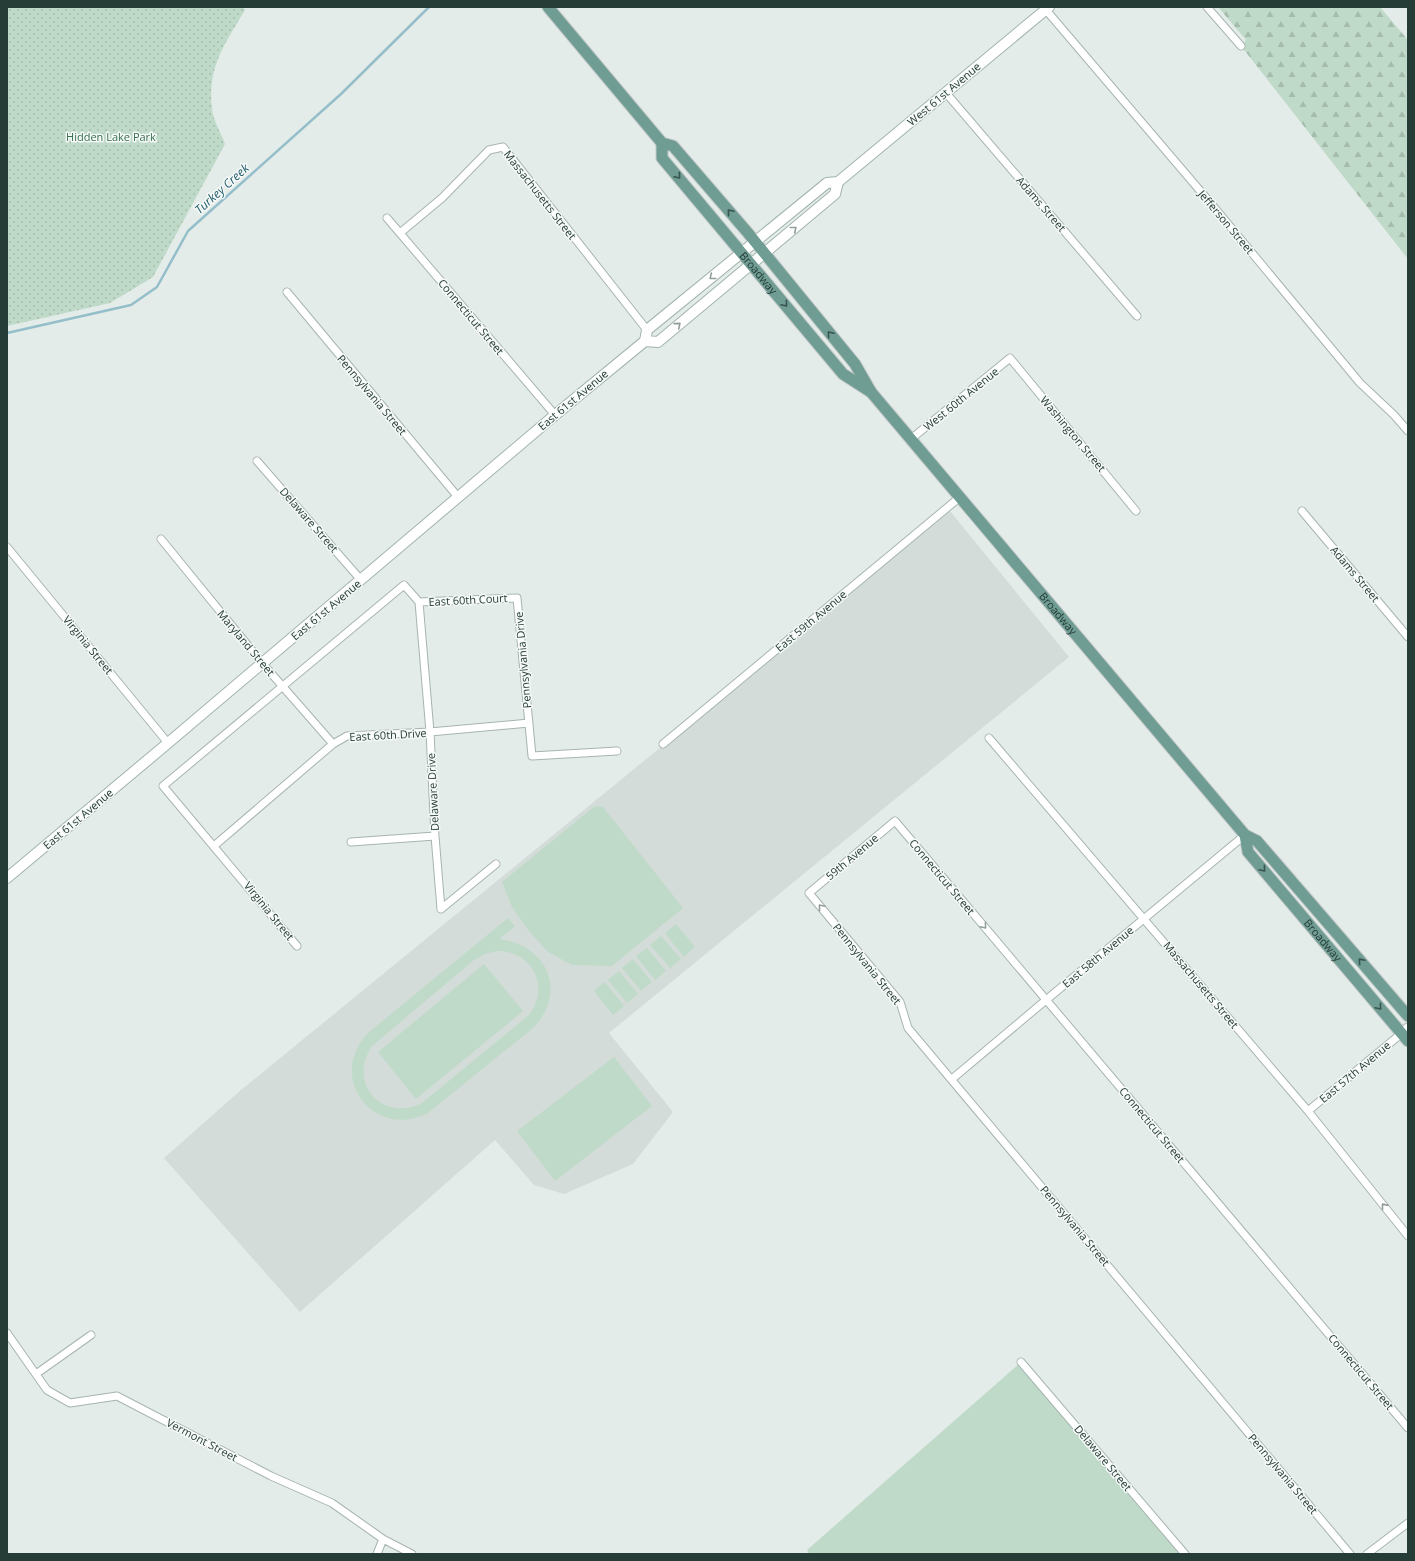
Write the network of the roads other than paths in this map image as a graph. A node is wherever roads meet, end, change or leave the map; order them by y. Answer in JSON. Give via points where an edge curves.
{"nodes":[{"id":1,"x":548,"y":7,"type":"edge"},
{"id":2,"x":1207,"y":7,"type":"edge"},
{"id":3,"x":1048,"y":9,"type":"edge"},
{"id":4,"x":1241,"y":46,"type":"dead end"},
{"id":5,"x":946,"y":93,"type":"junction"},
{"id":6,"x":662,"y":143,"type":"junction"},
{"id":7,"x":838,"y":182,"type":"junction"},
{"id":8,"x":387,"y":218,"type":"dead end"},
{"id":9,"x":400,"y":233,"type":"junction"},
{"id":10,"x":754,"y":242,"type":"junction"},
{"id":11,"x":742,"y":252,"type":"junction"},
{"id":12,"x":763,"y":253,"type":"junction"},
{"id":13,"x":751,"y":263,"type":"junction"},
{"id":14,"x":287,"y":292,"type":"dead end"},
{"id":15,"x":1137,"y":316,"type":"dead end"},
{"id":16,"x":647,"y":330,"type":"junction"},
{"id":17,"x":645,"y":341,"type":"junction"},
{"id":18,"x":1010,"y":358,"type":"joint"},
{"id":19,"x":871,"y":392,"type":"junction"},
{"id":20,"x":555,"y":415,"type":"junction"},
{"id":21,"x":1408,"y":431,"type":"edge"},
{"id":22,"x":911,"y":439,"type":"junction"},
{"id":23,"x":256,"y":461,"type":"dead end"},
{"id":24,"x":458,"y":497,"type":"junction"},
{"id":25,"x":960,"y":497,"type":"junction"},
{"id":26,"x":1136,"y":511,"type":"dead end"},
{"id":27,"x":1302,"y":511,"type":"dead end"},
{"id":28,"x":161,"y":539,"type":"dead end"},
{"id":29,"x":7,"y":547,"type":"edge"},
{"id":30,"x":361,"y":580,"type":"junction"},
{"id":31,"x":517,"y":598,"type":"joint"},
{"id":32,"x":419,"y":602,"type":"junction"},
{"id":33,"x":1408,"y":637,"type":"edge"},
{"id":34,"x":263,"y":664,"type":"junction"},
{"id":35,"x":282,"y":686,"type":"junction"},
{"id":36,"x":529,"y":723,"type":"junction"},
{"id":37,"x":430,"y":732,"type":"junction"},
{"id":38,"x":989,"y":738,"type":"dead end"},
{"id":39,"x":168,"y":743,"type":"junction"},
{"id":40,"x":333,"y":744,"type":"junction"},
{"id":41,"x":663,"y":744,"type":"dead end"},
{"id":42,"x":617,"y":751,"type":"dead end"},
{"id":43,"x":895,"y":821,"type":"joint"},
{"id":44,"x":1245,"y":835,"type":"junction"},
{"id":45,"x":435,"y":836,"type":"junction"},
{"id":46,"x":351,"y":842,"type":"dead end"},
{"id":47,"x":214,"y":846,"type":"junction"},
{"id":48,"x":496,"y":864,"type":"dead end"},
{"id":49,"x":7,"y":878,"type":"edge"},
{"id":50,"x":809,"y":893,"type":"joint"},
{"id":51,"x":1144,"y":918,"type":"junction"},
{"id":52,"x":297,"y":946,"type":"dead end"},
{"id":53,"x":1046,"y":1000,"type":"junction"},
{"id":54,"x":1408,"y":1016,"type":"edge"},
{"id":55,"x":1406,"y":1034,"type":"edge"},
{"id":56,"x":952,"y":1079,"type":"junction"},
{"id":57,"x":1308,"y":1111,"type":"junction"},
{"id":58,"x":1408,"y":1236,"type":"edge"},
{"id":59,"x":7,"y":1333,"type":"edge"},
{"id":60,"x":91,"y":1335,"type":"dead end"},
{"id":61,"x":1021,"y":1362,"type":"dead end"},
{"id":62,"x":36,"y":1374,"type":"junction"},
{"id":63,"x":1408,"y":1428,"type":"edge"},
{"id":64,"x":1408,"y":1523,"type":"edge"},
{"id":65,"x":383,"y":1539,"type":"junction"},
{"id":66,"x":377,"y":1554,"type":"edge"},
{"id":67,"x":412,"y":1554,"type":"edge"},
{"id":68,"x":1185,"y":1554,"type":"edge"},
{"id":69,"x":1350,"y":1554,"type":"edge"},
{"id":70,"x":1367,"y":1554,"type":"edge"}],
"edges":[{"from":1,"to":6,"type":"main road","name":"Broadway"},
{"from":2,"to":4,"type":"street"},
{"from":3,"to":5,"type":"main road","name":"West 61st Avenue"},
{"from":3,"to":21,"type":"street","name":"Jefferson Street","via":[[1360,384]]},
{"from":5,"to":7,"type":"main road","name":"West 61st Avenue"},
{"from":5,"to":15,"type":"street","name":"Adams Street"},
{"from":10,"to":6,"type":"main road","name":"Broadway","one_way":true,"via":[[674,146]]},
{"from":6,"to":11,"type":"main road","name":"Broadway","one_way":true,"via":[[662,158]]},
{"from":7,"to":10,"type":"main road","name":"West 61st Avenue","via":[[827,183]]},
{"from":12,"to":7,"type":"main road","name":"West 61st Avenue","one_way":true,"via":[[835,194]]},
{"from":8,"to":9,"type":"street","name":"Connecticut Street"},
{"from":9,"to":16,"type":"street","name":"Massachusetts Street","via":[[442,198],[490,150],[502,147]]},
{"from":9,"to":20,"type":"street","name":"Connecticut Street"},
{"from":10,"to":11,"type":"main road","name":"West 61st Avenue"},
{"from":10,"to":12,"type":"main road","name":"Broadway"},
{"from":11,"to":13,"type":"main road","name":"Broadway"},
{"from":11,"to":16,"type":"main road","one_way":true},
{"from":12,"to":13,"type":"main road","name":"East 61st Avenue"},
{"from":19,"to":12,"type":"main road","name":"Broadway","one_way":true,"via":[[855,364]]},
{"from":17,"to":13,"type":"main road","name":"East 61st Avenue","one_way":true,"via":[[658,342]]},
{"from":13,"to":19,"type":"main road","name":"Broadway","one_way":true,"via":[[843,374]]},
{"from":14,"to":24,"type":"street","name":"Pennsylvania Street"},
{"from":16,"to":17,"type":"main road"},
{"from":17,"to":20,"type":"main road","name":"East 61st Avenue"},
{"from":18,"to":22,"type":"street","name":"West 60th Avenue"},
{"from":18,"to":26,"type":"street","name":"Washington Street"},
{"from":19,"to":22,"type":"main road","name":"Broadway"},
{"from":20,"to":24,"type":"main road","name":"East 61st Avenue"},
{"from":22,"to":25,"type":"main road","name":"Broadway"},
{"from":23,"to":30,"type":"street","name":"Delaware Street"},
{"from":24,"to":30,"type":"main road","name":"East 61st Avenue"},
{"from":25,"to":41,"type":"street","name":"East 59th Avenue"},
{"from":25,"to":44,"type":"main road","name":"Broadway"},
{"from":27,"to":33,"type":"street","name":"Adams Street"},
{"from":28,"to":34,"type":"street","name":"Maryland Street"},
{"from":29,"to":39,"type":"street","name":"Virginia Street"},
{"from":30,"to":34,"type":"main road","name":"East 61st Avenue"},
{"from":31,"to":32,"type":"street","name":"East 60th Court"},
{"from":31,"to":36,"type":"street","name":"Pennsylvania Drive"},
{"from":32,"to":35,"type":"street","via":[[404,585]]},
{"from":32,"to":37,"type":"street","name":"Delaware Drive"},
{"from":34,"to":35,"type":"street","name":"Maryland Street"},
{"from":34,"to":39,"type":"main road","name":"East 61st Avenue"},
{"from":35,"to":40,"type":"street","name":"Maryland Street"},
{"from":35,"to":47,"type":"street","name":"Virginia Street","via":[[163,786]]},
{"from":36,"to":37,"type":"street","name":"East 60th Drive"},
{"from":36,"to":42,"type":"street","name":"Pennsylvania Drive","via":[[532,756]]},
{"from":37,"to":40,"type":"street","name":"East 60th Drive","via":[[348,736]]},
{"from":37,"to":45,"type":"street","name":"Delaware Drive"},
{"from":38,"to":51,"type":"street","name":"Massachusetts Street"},
{"from":39,"to":49,"type":"main road","name":"East 61st Avenue"},
{"from":40,"to":47,"type":"street","name":"East 60th Drive"},
{"from":43,"to":50,"type":"street","name":"59th Avenue"},
{"from":43,"to":53,"type":"street","name":"Connecticut Street","one_way":true},
{"from":44,"to":51,"type":"street","name":"East 58th Avenue"},
{"from":54,"to":44,"type":"main road","name":"Broadway","one_way":true,"via":[[1257,841]]},
{"from":44,"to":55,"type":"main road","name":"Broadway","one_way":true,"via":[[1248,852]]},
{"from":45,"to":46,"type":"street"},
{"from":45,"to":48,"type":"street","name":"Delaware Drive","via":[[441,909]]},
{"from":47,"to":52,"type":"street","name":"Virginia Street"},
{"from":56,"to":50,"type":"street","name":"Pennsylvania Street","one_way":true,"via":[[908,1028],[900,1002]]},
{"from":51,"to":53,"type":"street","name":"East 58th Avenue"},
{"from":51,"to":57,"type":"street","name":"Massachusetts Street"},
{"from":53,"to":56,"type":"street","name":"East 58th Avenue"},
{"from":53,"to":63,"type":"street","name":"Connecticut Street"},
{"from":55,"to":57,"type":"street","name":"East 57th Avenue"},
{"from":56,"to":69,"type":"street","name":"Pennsylvania Street"},
{"from":58,"to":57,"type":"street","name":"Massachusetts Street","one_way":true},
{"from":59,"to":62,"type":"street","name":"Vermont Street"},
{"from":60,"to":62,"type":"street"},
{"from":61,"to":68,"type":"street","name":"Delaware Street"},
{"from":62,"to":65,"type":"street","name":"Vermont Street","via":[[48,1390],[70,1403],[118,1396],[271,1476],[332,1503]]},
{"from":64,"to":70,"type":"street"},
{"from":65,"to":66,"type":"street"},
{"from":65,"to":67,"type":"street","name":"Vermont Street"}]}
